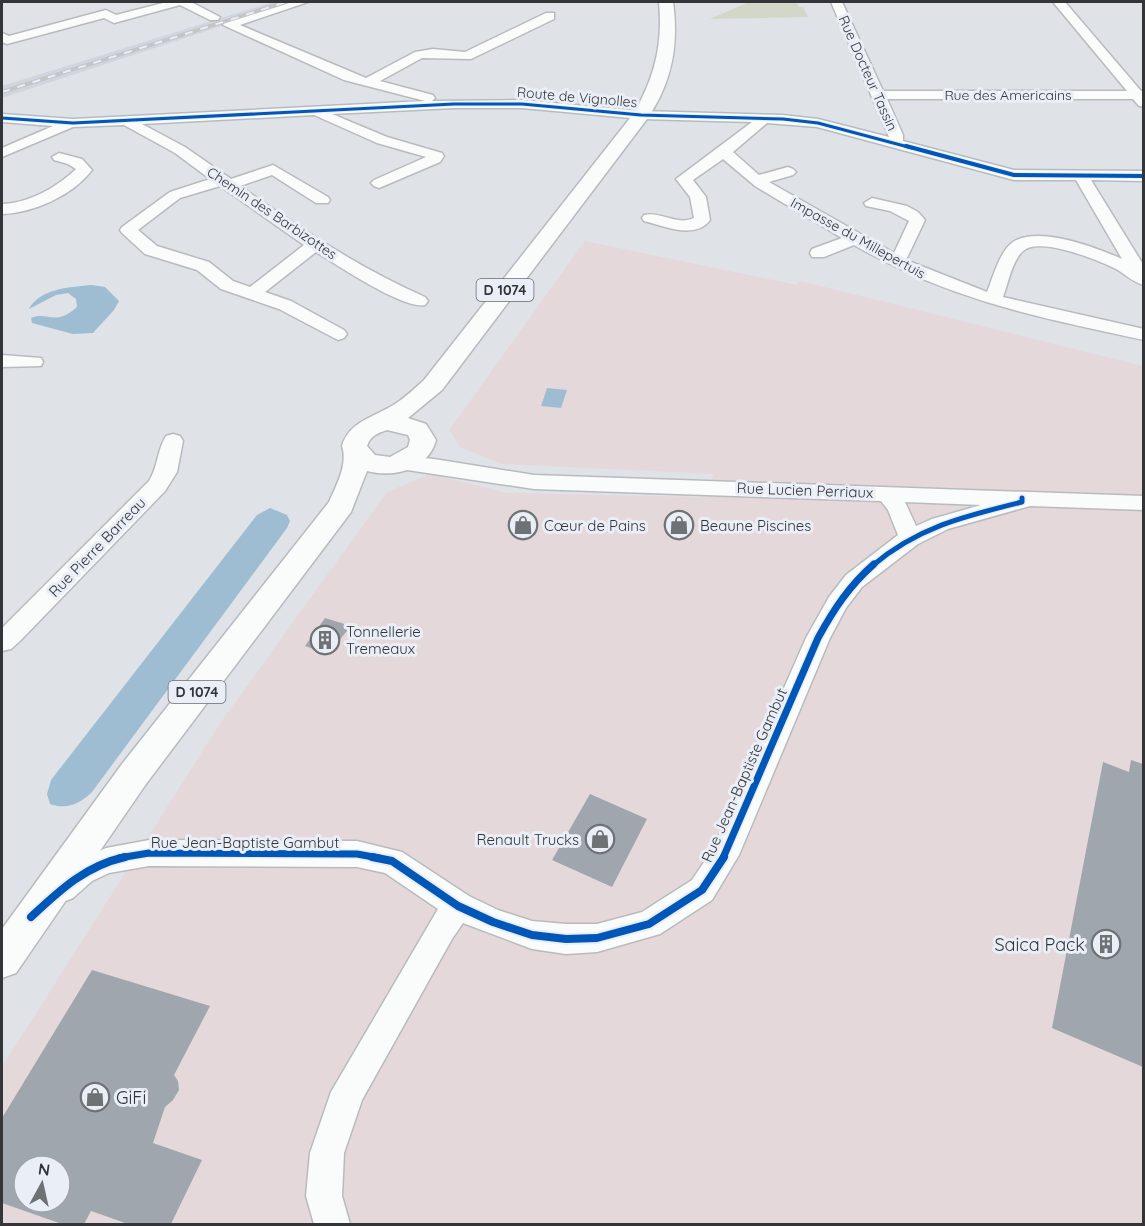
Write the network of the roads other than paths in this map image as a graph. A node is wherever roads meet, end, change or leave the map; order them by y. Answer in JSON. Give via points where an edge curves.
{"nodes":[{"id":1,"x":181,"y":2,"type":"edge"},
{"id":2,"x":302,"y":2,"type":"edge"},
{"id":3,"x":666,"y":2,"type":"edge"},
{"id":4,"x":836,"y":2,"type":"edge"},
{"id":5,"x":1059,"y":2,"type":"edge"},
{"id":6,"x":550,"y":16,"type":"dead end"},
{"id":7,"x":214,"y":17,"type":"dead end"},
{"id":8,"x":4,"y":39,"type":"edge"},
{"id":9,"x":24,"y":49,"type":"dead end"},
{"id":10,"x":366,"y":82,"type":"junction"},
{"id":11,"x":879,"y":95,"type":"junction"},
{"id":12,"x":1141,"y":98,"type":"edge"},
{"id":13,"x":437,"y":105,"type":"junction"},
{"id":14,"x":320,"y":112,"type":"junction"},
{"id":15,"x":636,"y":114,"type":"junction"},
{"id":16,"x":2,"y":118,"type":"edge"},
{"id":17,"x":761,"y":118,"type":"junction"},
{"id":18,"x":131,"y":120,"type":"junction"},
{"id":19,"x":73,"y":123,"type":"junction"},
{"id":20,"x":895,"y":144,"type":"junction"},
{"id":21,"x":725,"y":151,"type":"junction"},
{"id":22,"x":2,"y":153,"type":"edge"},
{"id":23,"x":58,"y":157,"type":"dead end"},
{"id":24,"x":788,"y":172,"type":"dead end"},
{"id":25,"x":1081,"y":176,"type":"junction"},
{"id":26,"x":1143,"y":176,"type":"edge"},
{"id":27,"x":758,"y":180,"type":"junction"},
{"id":28,"x":225,"y":182,"type":"junction"},
{"id":29,"x":379,"y":183,"type":"dead end"},
{"id":30,"x":322,"y":200,"type":"dead end"},
{"id":31,"x":872,"y":203,"type":"dead end"},
{"id":32,"x":2,"y":209,"type":"edge"},
{"id":33,"x":650,"y":218,"type":"dead end"},
{"id":34,"x":854,"y":239,"type":"junction"},
{"id":35,"x":315,"y":244,"type":"junction"},
{"id":36,"x":818,"y":253,"type":"dead end"},
{"id":37,"x":895,"y":260,"type":"junction"},
{"id":38,"x":1139,"y":276,"type":"edge"},
{"id":39,"x":252,"y":294,"type":"junction"},
{"id":40,"x":993,"y":300,"type":"junction"},
{"id":41,"x":419,"y":301,"type":"dead end"},
{"id":42,"x":338,"y":334,"type":"dead end"},
{"id":43,"x":1143,"y":335,"type":"edge"},
{"id":44,"x":2,"y":361,"type":"edge"},
{"id":45,"x":34,"y":362,"type":"dead end"},
{"id":46,"x":433,"y":385,"type":"junction"},
{"id":47,"x":384,"y":422,"type":"junction"},
{"id":48,"x":420,"y":435,"type":"junction"},
{"id":49,"x":173,"y":441,"type":"dead end"},
{"id":50,"x":357,"y":456,"type":"junction"},
{"id":51,"x":397,"y":464,"type":"junction"},
{"id":52,"x":468,"y":471,"type":"junction"},
{"id":53,"x":886,"y":493,"type":"junction"},
{"id":54,"x":1022,"y":498,"type":"junction"},
{"id":55,"x":1143,"y":503,"type":"edge"},
{"id":56,"x":341,"y":505,"type":"junction"},
{"id":57,"x":910,"y":538,"type":"junction"},
{"id":58,"x":2,"y":642,"type":"edge"},
{"id":59,"x":459,"y":906,"type":"junction"},
{"id":60,"x":31,"y":917,"type":"junction"},
{"id":61,"x":2,"y":960,"type":"edge"},
{"id":62,"x":332,"y":1224,"type":"edge"}],
"edges":[{"from":1,"to":7,"type":"street"},
{"from":1,"to":8,"type":"street","via":[[114,19],[106,14]]},
{"from":2,"to":10,"type":"street","via":[[229,25]]},
{"from":3,"to":15,"type":"main road","number":"D 1074","via":[[668,57]]},
{"from":4,"to":11,"type":"street","name":"Rue Docteur Tassin"},
{"from":5,"to":12,"type":"street"},
{"from":6,"to":10,"type":"street","via":[[467,56],[419,55]]},
{"from":8,"to":9,"type":"street"},
{"from":10,"to":13,"type":"street","via":[[432,99]]},
{"from":11,"to":12,"type":"street","name":"Rue des Americains"},
{"from":11,"to":20,"type":"street","name":"Rue Docteur Tassin","via":[[896,135]]},
{"from":13,"to":14,"type":"street","name":"Route de Vignolles"},
{"from":13,"to":15,"type":"street","name":"Route de Vignolles","via":[[522,104]]},
{"from":14,"to":18,"type":"street","name":"Route de Vignolles"},
{"from":14,"to":29,"type":"street","via":[[327,119],[382,140],[437,156]]},
{"from":15,"to":17,"type":"street","name":"Route de Vignolles"},
{"from":15,"to":46,"type":"main road","number":"D 1074","via":[[605,164],[577,195]]},
{"from":16,"to":19,"type":"street","name":"Route de Vignolles"},
{"from":17,"to":20,"type":"street","name":"Route de Vignolles","via":[[812,122]]},
{"from":17,"to":21,"type":"street"},
{"from":18,"to":19,"type":"street","name":"Route de Vignolles"},
{"from":18,"to":28,"type":"street","name":"Chemin des Barbizottes","via":[[130,123],[180,150]]},
{"from":19,"to":22,"type":"street"},
{"from":20,"to":25,"type":"street","name":"Route de Vignolles","via":[[1022,176]]},
{"from":21,"to":27,"type":"street","name":"Impasse du Millepertuis"},
{"from":21,"to":33,"type":"street","via":[[684,179],[699,198],[700,223],[693,226]]},
{"from":23,"to":32,"type":"street","via":[[72,159],[84,170],[35,203],[19,209]]},
{"from":24,"to":27,"type":"street"},
{"from":25,"to":26,"type":"street","name":"Route de Vignolles"},
{"from":25,"to":38,"type":"street"},
{"from":27,"to":34,"type":"street","name":"Impasse du Millepertuis"},
{"from":28,"to":30,"type":"street","via":[[273,169]]},
{"from":28,"to":35,"type":"street","name":"Chemin des Barbizottes"},
{"from":28,"to":39,"type":"street","via":[[175,195],[128,230],[151,250],[203,266],[227,285]]},
{"from":31,"to":37,"type":"street","via":[[901,209],[917,220],[902,255]]},
{"from":34,"to":36,"type":"street"},
{"from":34,"to":37,"type":"street","name":"Impasse du Millepertuis"},
{"from":35,"to":39,"type":"street"},
{"from":35,"to":41,"type":"street","name":"Chemin des Barbizottes","via":[[381,284]]},
{"from":37,"to":40,"type":"street","name":"Impasse du Millepertuis","via":[[930,278]]},
{"from":38,"to":40,"type":"street","via":[[1071,246],[1034,240],[1014,251]]},
{"from":39,"to":42,"type":"street","via":[[285,305]]},
{"from":40,"to":43,"type":"street","name":"Impasse du Millepertuis"},
{"from":44,"to":45,"type":"street"},
{"from":46,"to":47,"type":"main road","number":"D 1074"},
{"from":46,"to":48,"type":"main road","number":"D 1074","via":[[420,412]]},
{"from":47,"to":48,"type":"main road","via":[[396,422]]},
{"from":47,"to":50,"type":"main road","via":[[356,437],[353,444]]},
{"from":48,"to":51,"type":"main road","via":[[417,453]]},
{"from":48,"to":52,"type":"street","name":"Rue Lucien Perriaux","via":[[440,454]]},
{"from":49,"to":58,"type":"street","name":"Rue Pierre Barreau","via":[[166,472],[157,486]]},
{"from":50,"to":51,"type":"main road","via":[[372,464]]},
{"from":50,"to":56,"type":"main road","number":"D 1074","via":[[357,467]]},
{"from":51,"to":52,"type":"street","name":"Rue Lucien Perriaux"},
{"from":51,"to":56,"type":"main road","number":"D 1074"},
{"from":52,"to":53,"type":"street","name":"Rue Lucien Perriaux","via":[[534,482]]},
{"from":53,"to":54,"type":"street","name":"Rue Lucien Perriaux"},
{"from":53,"to":57,"type":"street","via":[[898,508]]},
{"from":54,"to":55,"type":"street","name":"Rue Lucien Perriaux"},
{"from":54,"to":57,"type":"street","name":"Rue Jean-Baptiste Gambut","via":[[1015,505],[962,517]]},
{"from":56,"to":60,"type":"main road","number":"D 1074","via":[[134,774]]},
{"from":57,"to":59,"type":"street","name":"Rue Jean-Baptiste Gambut","via":[[875,562],[837,603],[818,638],[725,855],[702,890],[649,924],[597,938],[532,935]]},
{"from":59,"to":60,"type":"street","name":"Rue Jean-Baptiste Gambut","via":[[392,861],[357,854],[149,853],[123,856],[88,869]]},
{"from":59,"to":62,"type":"street","via":[[441,928],[348,1092],[327,1153],[324,1197]]},
{"from":60,"to":61,"type":"main road","number":"D 1074"}]}
